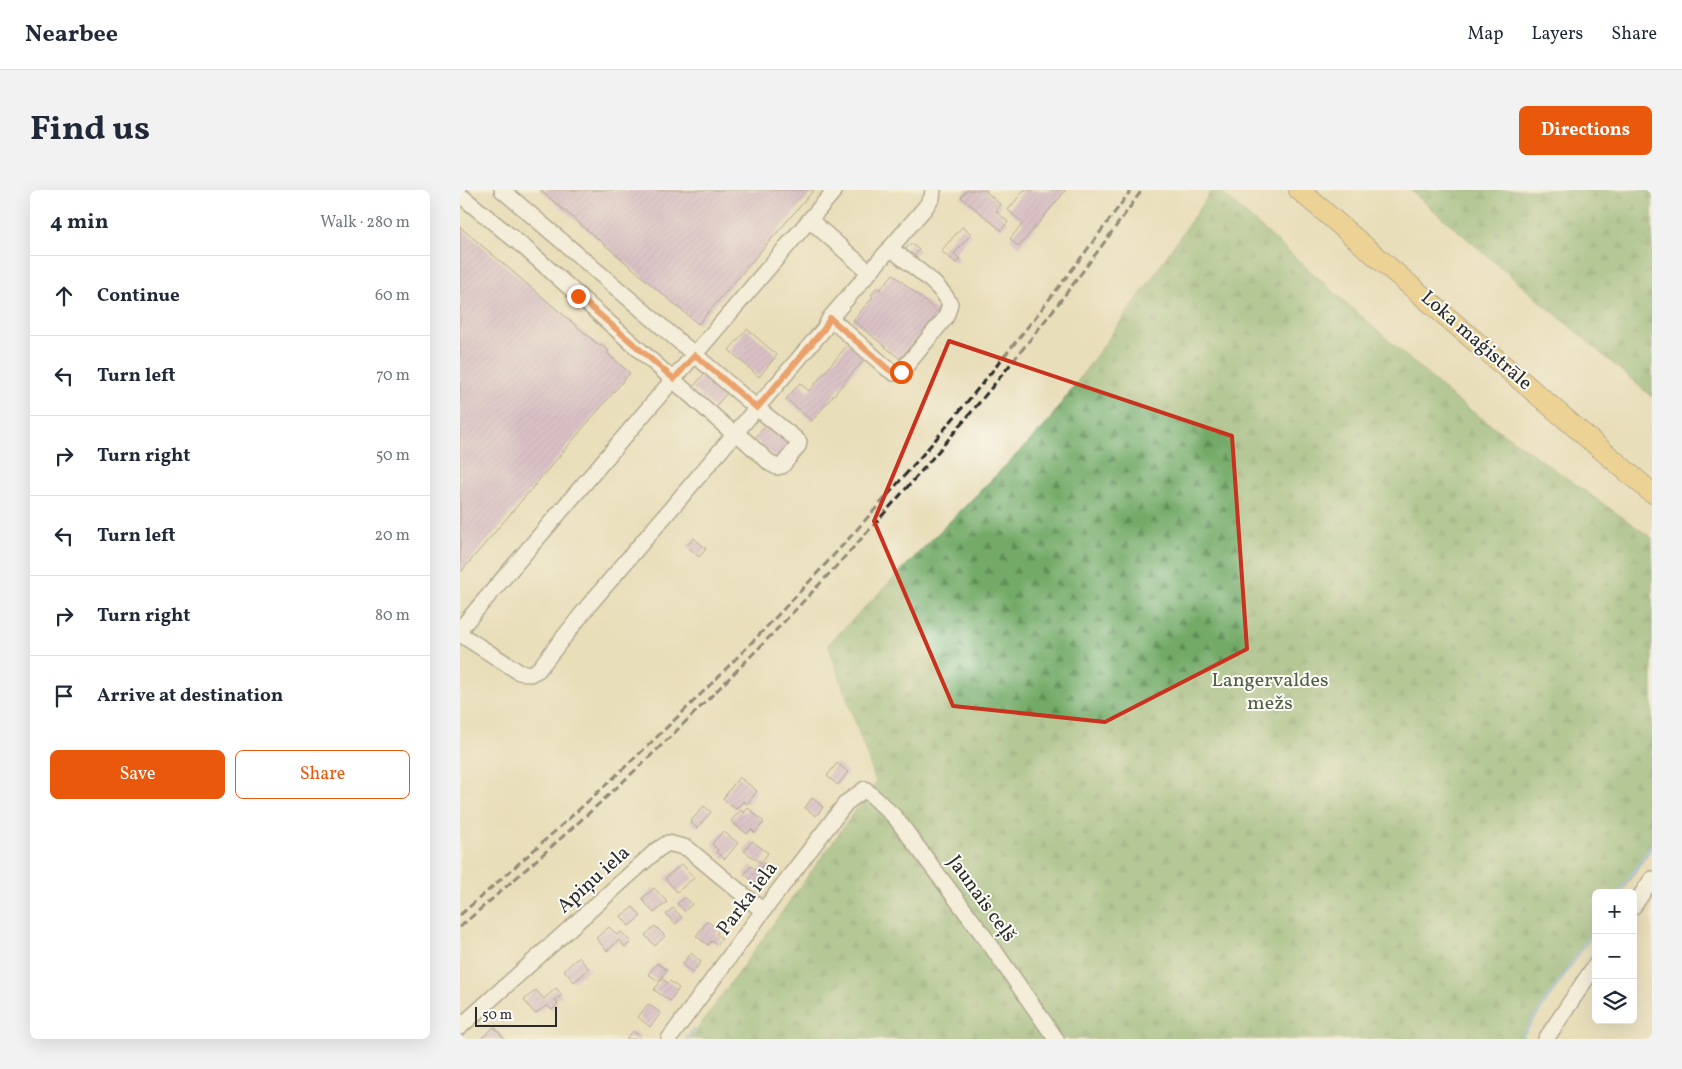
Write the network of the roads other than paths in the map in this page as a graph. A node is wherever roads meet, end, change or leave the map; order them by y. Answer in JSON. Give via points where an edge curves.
{"nodes":[{"id":1,"x":502,"y":190,"type":"edge"},
{"id":2,"x":835,"y":190,"type":"edge"},
{"id":3,"x":933,"y":190,"type":"edge"},
{"id":4,"x":1299,"y":190,"type":"edge"},
{"id":5,"x":460,"y":195,"type":"edge"},
{"id":6,"x":810,"y":220,"type":"junction"},
{"id":7,"x":890,"y":248,"type":"junction"},
{"id":8,"x":869,"y":272,"type":"junction"},
{"id":9,"x":830,"y":318,"type":"junction"},
{"id":10,"x":695,"y":355,"type":"junction"},
{"id":11,"x":674,"y":379,"type":"junction"},
{"id":12,"x":757,"y":408,"type":"junction"},
{"id":13,"x":734,"y":434,"type":"junction"},
{"id":14,"x":1652,"y":492,"type":"edge"},
{"id":15,"x":460,"y":629,"type":"edge"},
{"id":16,"x":460,"y":634,"type":"edge"},
{"id":17,"x":865,"y":789,"type":"joint"},
{"id":18,"x":1652,"y":879,"type":"edge"},
{"id":19,"x":1637,"y":901,"type":"edge"},
{"id":20,"x":763,"y":911,"type":"junction"},
{"id":21,"x":1592,"y":970,"type":"edge"},
{"id":22,"x":460,"y":1027,"type":"edge"},
{"id":23,"x":669,"y":1039,"type":"edge"},
{"id":24,"x":1056,"y":1039,"type":"edge"},
{"id":25,"x":1546,"y":1039,"type":"edge"}],
"edges":[{"from":1,"to":10,"type":"street"},
{"from":2,"to":6,"type":"street"},
{"from":3,"to":7,"type":"street","via":[[932,198]]},
{"from":4,"to":14,"type":"main road","name":"Loka maģistrāle"},
{"from":5,"to":11,"type":"street"},
{"from":6,"to":8,"type":"street"},
{"from":6,"to":10,"type":"street"},
{"from":7,"to":8,"type":"street"},
{"from":7,"to":9,"type":"street","via":[[937,287],[950,304],[946,317],[901,372],[894,373],[888,369]]},
{"from":8,"to":9,"type":"street"},
{"from":9,"to":12,"type":"street"},
{"from":10,"to":11,"type":"street"},
{"from":10,"to":12,"type":"street"},
{"from":11,"to":13,"type":"street"},
{"from":11,"to":15,"type":"street"},
{"from":12,"to":13,"type":"street"},
{"from":12,"to":13,"type":"street","via":[[799,442],[782,466],[777,467]]},
{"from":13,"to":16,"type":"street","via":[[589,604],[538,670],[530,674],[519,672]]},
{"from":17,"to":20,"type":"street","name":"Parka iela","via":[[846,803]]},
{"from":17,"to":24,"type":"street","name":"Jaunais ceļš","via":[[895,816]]},
{"from":18,"to":19,"type":"street"},
{"from":20,"to":22,"type":"street","name":"Apiņu iela","via":[[687,848],[668,843]]},
{"from":20,"to":23,"type":"street","name":"Parka iela"},
{"from":21,"to":25,"type":"street"}]}
